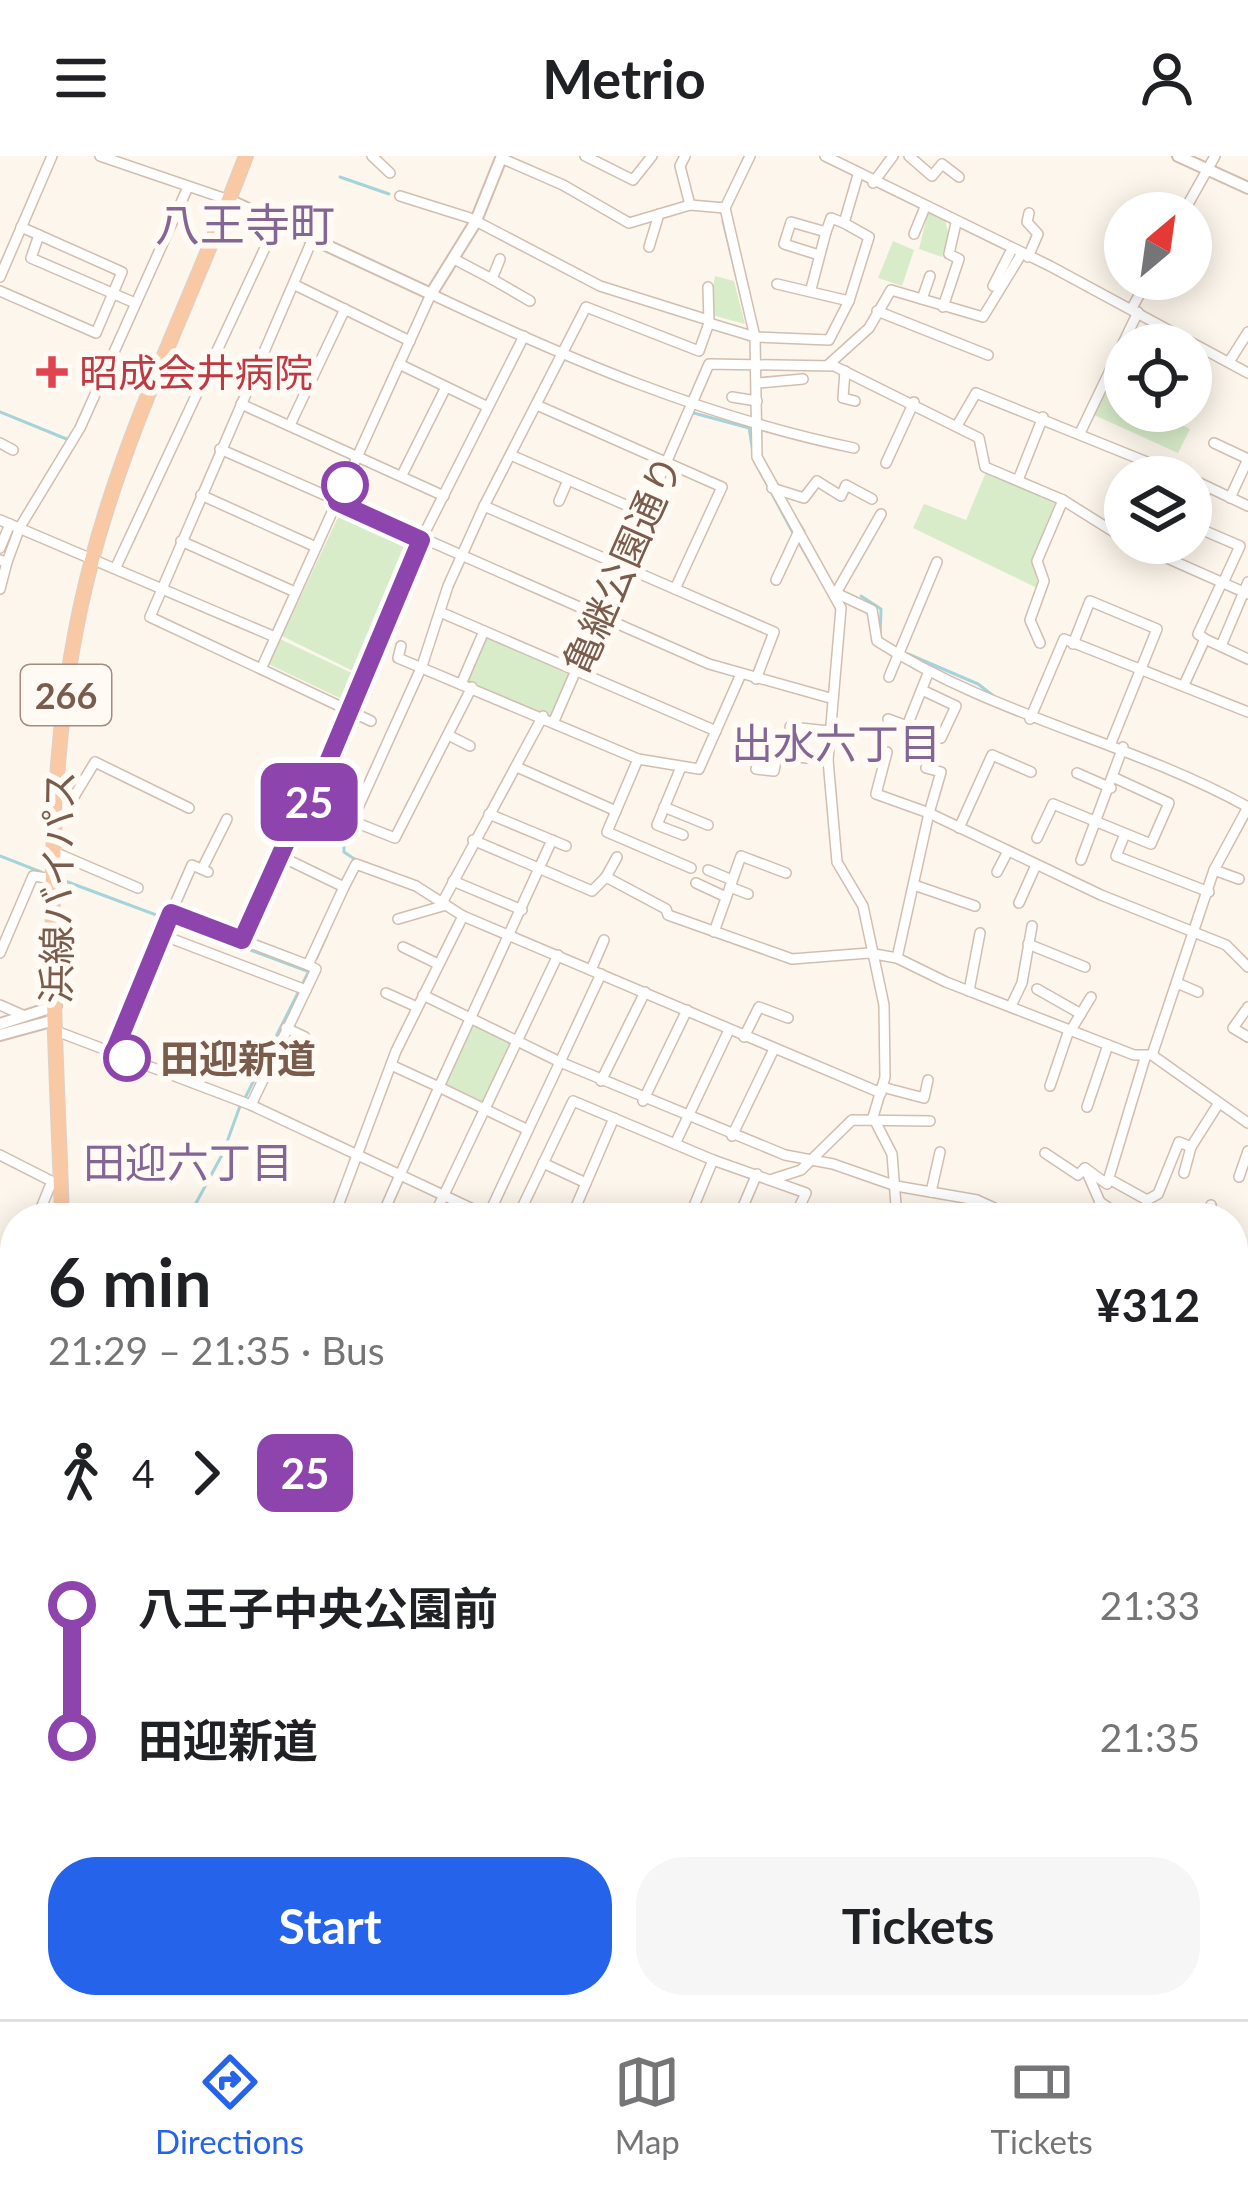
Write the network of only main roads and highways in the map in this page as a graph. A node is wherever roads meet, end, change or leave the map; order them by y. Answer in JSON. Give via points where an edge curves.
{"nodes":[{"id":1,"x":246,"y":156,"type":"edge"},
{"id":2,"x":60,"y":1203,"type":"edge"}],
"edges":[{"from":1,"to":2,"type":"highway","name":"浜線バイパス","number":"266","via":[[92,557],[66,696],[54,852]]}]}
